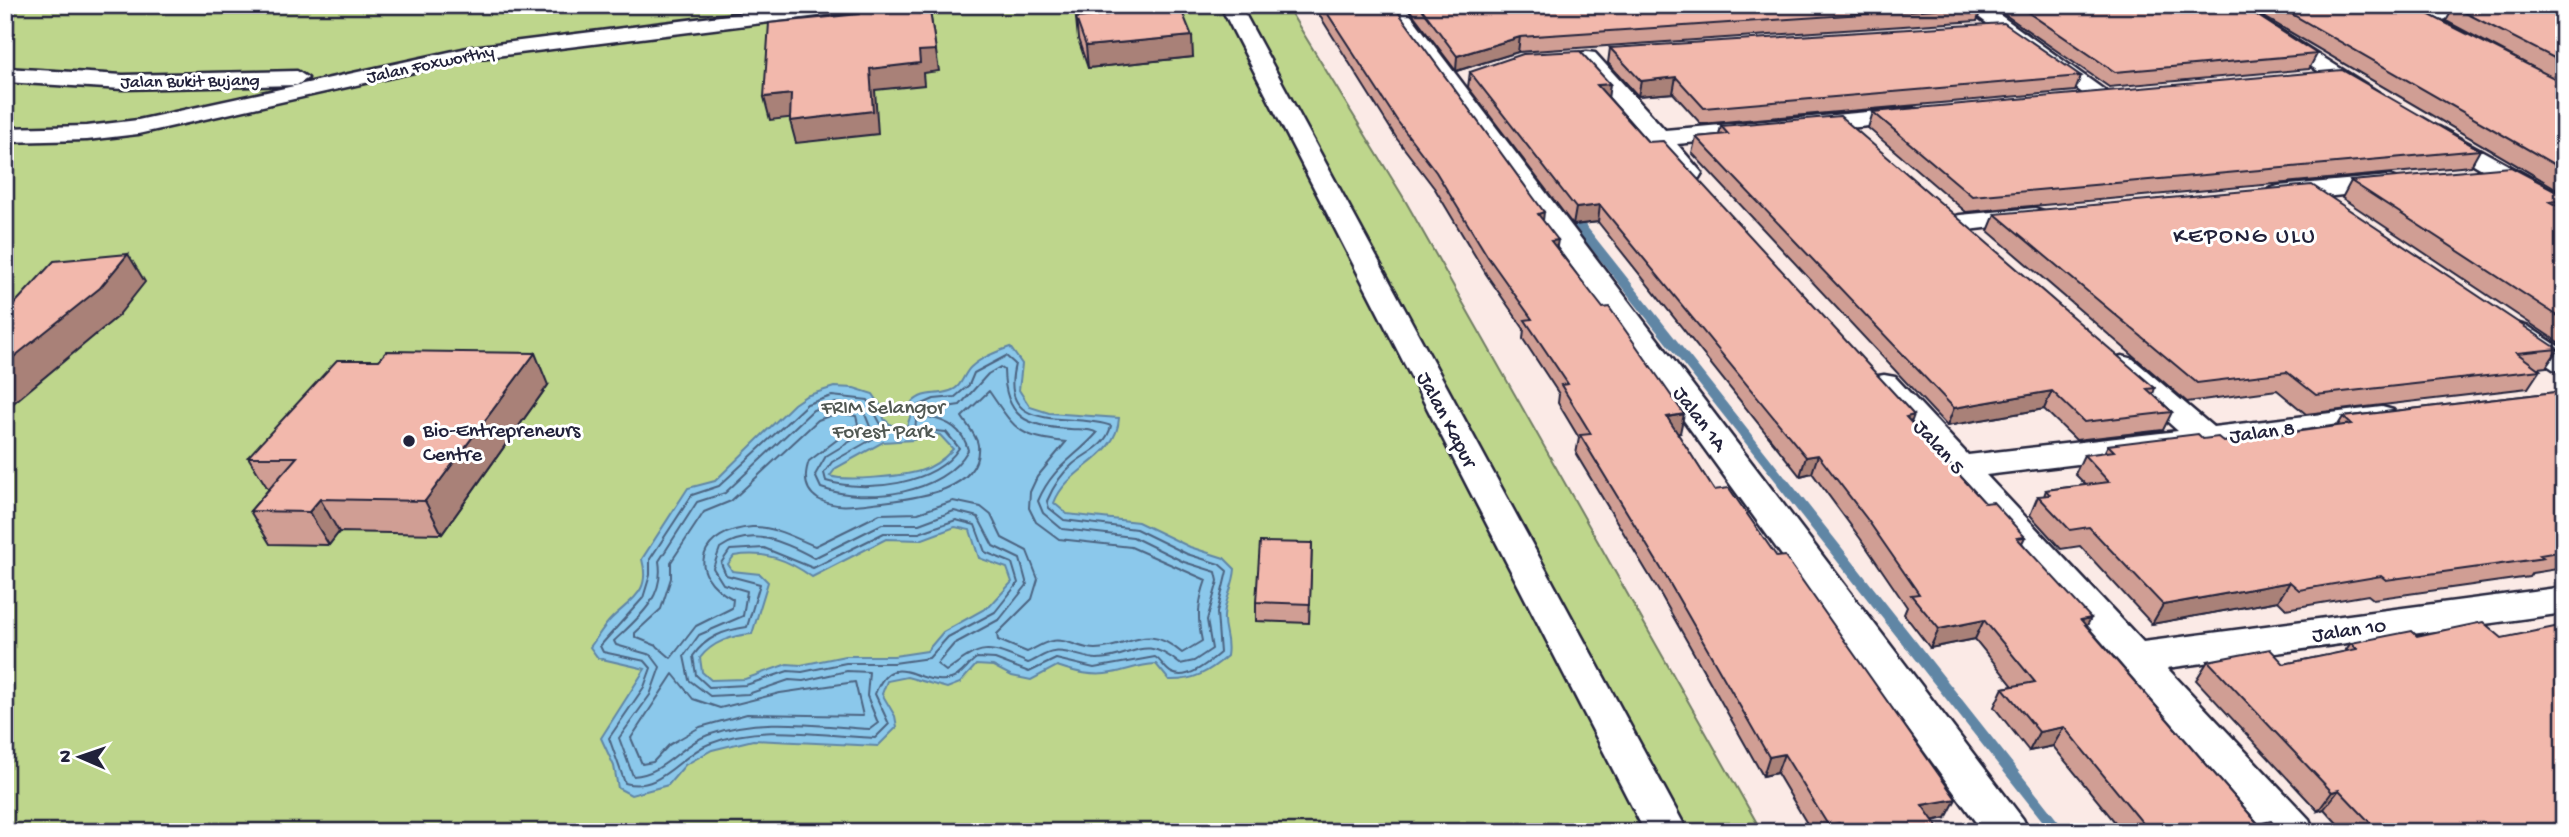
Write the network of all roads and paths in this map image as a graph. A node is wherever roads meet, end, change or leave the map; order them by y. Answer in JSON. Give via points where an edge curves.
{"nodes":[{"id":1,"x":858,"y":5,"type":"edge"},
{"id":2,"x":1230,"y":5,"type":"edge"},
{"id":3,"x":1392,"y":5,"type":"edge"},
{"id":4,"x":1972,"y":5,"type":"edge"},
{"id":5,"x":2225,"y":5,"type":"edge"},
{"id":6,"x":2393,"y":5,"type":"edge"},
{"id":7,"x":2494,"y":5,"type":"edge"},
{"id":8,"x":2417,"y":18,"type":"junction"},
{"id":9,"x":2005,"y":29,"type":"junction"},
{"id":10,"x":1977,"y":30,"type":"edge"},
{"id":11,"x":2454,"y":37,"type":"edge"},
{"id":12,"x":1588,"y":57,"type":"edge"},
{"id":13,"x":376,"y":74,"type":"junction"},
{"id":14,"x":5,"y":75,"type":"edge"},
{"id":15,"x":2339,"y":76,"type":"junction"},
{"id":16,"x":2297,"y":80,"type":"edge"},
{"id":17,"x":2131,"y":95,"type":"edge"},
{"id":18,"x":2103,"y":97,"type":"junction"},
{"id":19,"x":2062,"y":101,"type":"edge"},
{"id":20,"x":2387,"y":104,"type":"edge"},
{"id":21,"x":1938,"y":112,"type":"edge"},
{"id":22,"x":1842,"y":121,"type":"junction"},
{"id":23,"x":2423,"y":124,"type":"edge"},
{"id":24,"x":5,"y":135,"type":"edge"},
{"id":25,"x":1659,"y":138,"type":"junction"},
{"id":26,"x":1871,"y":147,"type":"edge"},
{"id":27,"x":2506,"y":173,"type":"junction"},
{"id":28,"x":2466,"y":177,"type":"edge"},
{"id":29,"x":2414,"y":181,"type":"edge"},
{"id":30,"x":2309,"y":191,"type":"junction"},
{"id":31,"x":2255,"y":196,"type":"edge"},
{"id":32,"x":1715,"y":200,"type":"edge"},
{"id":33,"x":2564,"y":206,"type":"edge"},
{"id":34,"x":2053,"y":215,"type":"edge"},
{"id":35,"x":2343,"y":215,"type":"edge"},
{"id":36,"x":1990,"y":250,"type":"edge"},
{"id":37,"x":2494,"y":316,"type":"edge"},
{"id":38,"x":2103,"y":349,"type":"edge"},
{"id":39,"x":2564,"y":363,"type":"edge"},
{"id":40,"x":1866,"y":364,"type":"edge"},
{"id":41,"x":2412,"y":413,"type":"edge"},
{"id":42,"x":2206,"y":438,"type":"junction"},
{"id":43,"x":1960,"y":467,"type":"junction"},
{"id":44,"x":2564,"y":600,"type":"edge"},
{"id":45,"x":2134,"y":658,"type":"junction"},
{"id":46,"x":1667,"y":832,"type":"edge"},
{"id":47,"x":2008,"y":832,"type":"edge"},
{"id":48,"x":2294,"y":832,"type":"edge"}],
"edges":[{"from":1,"to":13,"type":"street","name":"Jalan Foxworthy","via":[[511,46]]},
{"from":2,"to":46,"type":"street","name":"Jalan Kapur"},
{"from":3,"to":47,"type":"street","name":"Jalan 1A","via":[[1462,79]]},
{"from":4,"to":9,"type":"street"},
{"from":5,"to":15,"type":"street"},
{"from":6,"to":8,"type":"street"},
{"from":7,"to":8,"type":"street"},
{"from":8,"to":11,"type":"street"},
{"from":9,"to":10,"type":"street"},
{"from":9,"to":18,"type":"street"},
{"from":12,"to":25,"type":"street"},
{"from":13,"to":14,"type":"street","name":"Jalan Bukit Bujang","via":[[123,82]]},
{"from":13,"to":24,"type":"street","name":"Jalan Foxworthy","via":[[138,127]]},
{"from":15,"to":16,"type":"street"},
{"from":15,"to":20,"type":"street"},
{"from":17,"to":18,"type":"street"},
{"from":18,"to":19,"type":"street"},
{"from":21,"to":22,"type":"street"},
{"from":22,"to":25,"type":"street"},
{"from":22,"to":26,"type":"street"},
{"from":23,"to":27,"type":"street"},
{"from":25,"to":32,"type":"street"},
{"from":27,"to":28,"type":"street"},
{"from":27,"to":33,"type":"street"},
{"from":29,"to":30,"type":"street"},
{"from":30,"to":31,"type":"street"},
{"from":30,"to":35,"type":"street"},
{"from":34,"to":36,"type":"street","via":[[1950,215]]},
{"from":37,"to":39,"type":"street"},
{"from":38,"to":42,"type":"street"},
{"from":40,"to":43,"type":"street","name":"Jalan 5"},
{"from":41,"to":42,"type":"street","name":"Jalan 8"},
{"from":42,"to":43,"type":"street","name":"Jalan 8"},
{"from":43,"to":45,"type":"street","name":"Jalan 5"},
{"from":44,"to":45,"type":"street","name":"Jalan 10"},
{"from":45,"to":48,"type":"street","name":"Jalan 5"}]}
